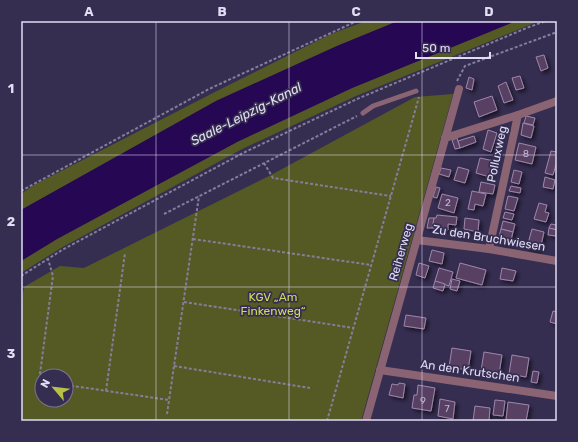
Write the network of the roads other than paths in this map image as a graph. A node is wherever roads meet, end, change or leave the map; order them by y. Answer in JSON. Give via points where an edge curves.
{"nodes":[{"id":1,"x":457,"y":88,"type":"road end"},
{"id":2,"x":419,"y":90,"type":"road end"},
{"id":3,"x":557,"y":101,"type":"edge"},
{"id":4,"x":363,"y":113,"type":"road end"},
{"id":5,"x":518,"y":115,"type":"junction"},
{"id":6,"x":445,"y":138,"type":"junction"},
{"id":7,"x":417,"y":240,"type":"junction"},
{"id":8,"x":489,"y":249,"type":"junction"},
{"id":9,"x":556,"y":258,"type":"edge"},
{"id":10,"x":380,"y":370,"type":"junction"},
{"id":11,"x":557,"y":396,"type":"edge"},
{"id":12,"x":366,"y":421,"type":"edge"}],
"edges":[{"from":1,"to":6,"type":"street","name":"Reiherweg"},
{"from":2,"to":4,"type":"lane","via":[[373,106]]},
{"from":3,"to":5,"type":"street"},
{"from":5,"to":6,"type":"street","name":"Polluxweg"},
{"from":5,"to":8,"type":"street","name":"Polluxweg"},
{"from":6,"to":7,"type":"street","name":"Reiherweg"},
{"from":7,"to":8,"type":"street","name":"Zu den Bruchwiesen"},
{"from":7,"to":10,"type":"street","name":"Reiherweg"},
{"from":8,"to":9,"type":"street","name":"Zu den Bruchwiesen"},
{"from":10,"to":11,"type":"street","name":"An den Krutschen"},
{"from":10,"to":12,"type":"street","name":"Reiherweg"}]}
